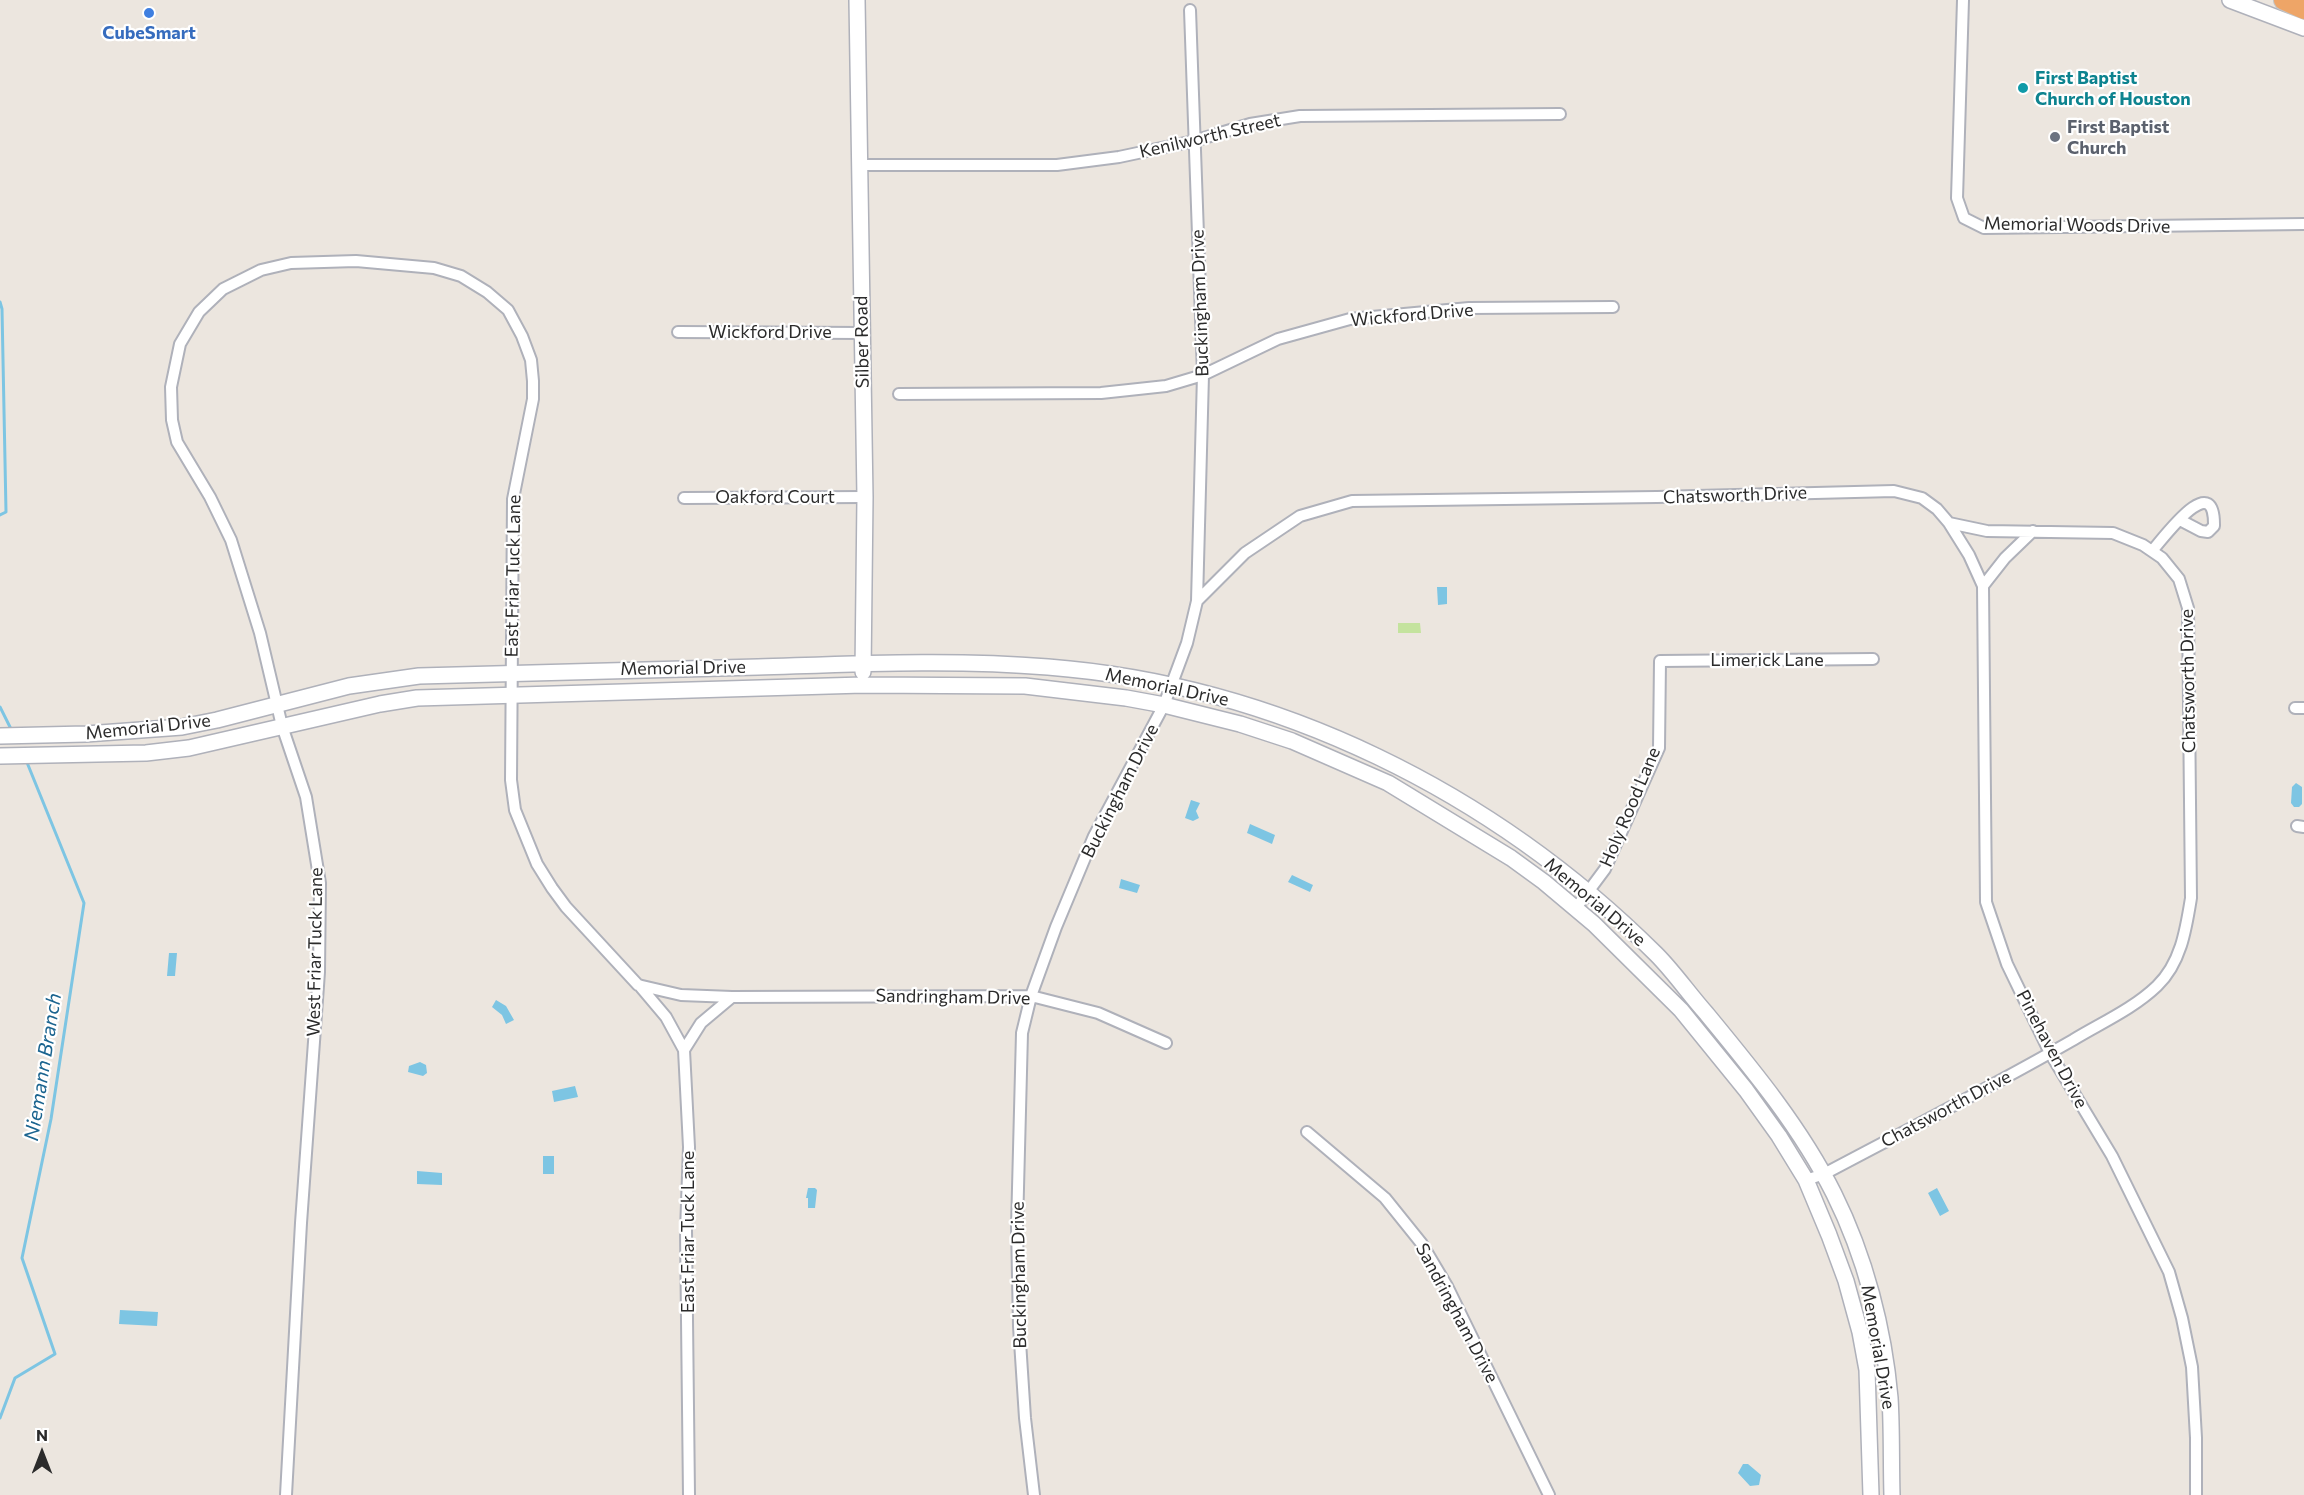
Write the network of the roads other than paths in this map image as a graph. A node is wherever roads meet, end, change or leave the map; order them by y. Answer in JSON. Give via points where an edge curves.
{"nodes":[{"id":1,"x":857,"y":0,"type":"edge"},
{"id":2,"x":1963,"y":0,"type":"edge"},
{"id":3,"x":2230,"y":0,"type":"edge"},
{"id":4,"x":2284,"y":0,"type":"edge"},
{"id":5,"x":2304,"y":9,"type":"edge"},
{"id":6,"x":1190,"y":10,"type":"dead end"},
{"id":7,"x":2304,"y":28,"type":"edge"},
{"id":8,"x":1560,"y":114,"type":"dead end"},
{"id":9,"x":1194,"y":141,"type":"junction"},
{"id":10,"x":860,"y":165,"type":"junction"},
{"id":11,"x":2304,"y":224,"type":"edge"},
{"id":12,"x":239,"y":280,"type":"joint"},
{"id":13,"x":1613,"y":307,"type":"dead end"},
{"id":14,"x":678,"y":332,"type":"dead end"},
{"id":15,"x":862,"y":333,"type":"junction"},
{"id":16,"x":1203,"y":375,"type":"junction"},
{"id":17,"x":899,"y":394,"type":"dead end"},
{"id":18,"x":865,"y":497,"type":"junction"},
{"id":19,"x":684,"y":498,"type":"dead end"},
{"id":20,"x":2180,"y":520,"type":"dead end"},
{"id":21,"x":1949,"y":524,"type":"junction"},
{"id":22,"x":2033,"y":531,"type":"junction"},
{"id":23,"x":2152,"y":550,"type":"junction"},
{"id":24,"x":1983,"y":586,"type":"junction"},
{"id":25,"x":1197,"y":601,"type":"junction"},
{"id":26,"x":1873,"y":659,"type":"dead end"},
{"id":27,"x":1660,"y":661,"type":"joint"},
{"id":28,"x":863,"y":664,"type":"junction"},
{"id":29,"x":649,"y":669,"type":"junction"},
{"id":30,"x":511,"y":672,"type":"junction"},
{"id":31,"x":863,"y":684,"type":"junction"},
{"id":32,"x":1172,"y":686,"type":"junction"},
{"id":33,"x":649,"y":691,"type":"junction"},
{"id":34,"x":511,"y":694,"type":"junction"},
{"id":35,"x":1164,"y":705,"type":"junction"},
{"id":36,"x":276,"y":706,"type":"junction"},
{"id":37,"x":282,"y":726,"type":"junction"},
{"id":38,"x":0,"y":736,"type":"edge"},
{"id":39,"x":0,"y":756,"type":"edge"},
{"id":40,"x":1397,"y":765,"type":"junction"},
{"id":41,"x":1388,"y":783,"type":"junction"},
{"id":42,"x":1588,"y":892,"type":"junction"},
{"id":43,"x":1576,"y":908,"type":"junction"},
{"id":44,"x":638,"y":985,"type":"junction"},
{"id":45,"x":1031,"y":996,"type":"junction"},
{"id":46,"x":732,"y":997,"type":"junction"},
{"id":47,"x":1166,"y":1043,"type":"dead end"},
{"id":48,"x":684,"y":1050,"type":"junction"},
{"id":49,"x":2050,"y":1053,"type":"junction"},
{"id":50,"x":1307,"y":1132,"type":"dead end"},
{"id":51,"x":1824,"y":1174,"type":"junction"},
{"id":52,"x":1806,"y":1180,"type":"junction"},
{"id":53,"x":1879,"y":1328,"type":"junction"},
{"id":54,"x":1860,"y":1332,"type":"junction"},
{"id":55,"x":286,"y":1495,"type":"edge"},
{"id":56,"x":689,"y":1495,"type":"edge"},
{"id":57,"x":1034,"y":1495,"type":"edge"},
{"id":58,"x":1549,"y":1495,"type":"edge"},
{"id":59,"x":1871,"y":1495,"type":"edge"},
{"id":60,"x":1892,"y":1495,"type":"edge"},
{"id":61,"x":2196,"y":1495,"type":"edge"}],
"edges":[{"from":1,"to":10,"type":"main road","name":"Silber Road"},
{"from":2,"to":11,"type":"street","name":"Memorial Woods Drive","via":[[1957,198],[1964,218],[1984,228]]},
{"from":3,"to":7,"type":"main road"},
{"from":4,"to":5,"type":"highway"},
{"from":6,"to":9,"type":"street","name":"Buckingham Drive"},
{"from":8,"to":9,"type":"street","name":"Kenilworth Street","via":[[1300,116],[1250,124]]},
{"from":9,"to":10,"type":"street","name":"Kenilworth Street","via":[[1057,165]]},
{"from":9,"to":16,"type":"street","name":"Buckingham Drive"},
{"from":10,"to":15,"type":"main road","name":"Silber Road"},
{"from":12,"to":30,"type":"street","name":"East Friar Tuck Lane","via":[[291,263],[356,261],[434,268],[461,276],[508,310],[531,360],[533,381],[513,499]]},
{"from":12,"to":36,"type":"street","name":"West Friar Tuck Lane","via":[[199,312],[180,344],[171,387],[172,420],[177,442],[231,540],[260,633]]},
{"from":13,"to":16,"type":"street","name":"Wickford Drive","via":[[1469,308],[1350,319],[1278,339]]},
{"from":14,"to":15,"type":"street","name":"Wickford Drive"},
{"from":15,"to":18,"type":"main road","name":"Silber Road"},
{"from":16,"to":17,"type":"street","name":"Wickford Drive","via":[[1166,386],[1101,393]]},
{"from":16,"to":25,"type":"street","name":"Buckingham Drive"},
{"from":18,"to":19,"type":"street","name":"Oakford Court"},
{"from":18,"to":28,"type":"main road","name":"Silber Road"},
{"from":20,"to":23,"type":"street"},
{"from":21,"to":22,"type":"street","name":"Chatsworth Drive","via":[[1987,531]]},
{"from":21,"to":24,"type":"street","name":"Pinehaven Drive"},
{"from":21,"to":25,"type":"street","name":"Chatsworth Drive","via":[[1922,498],[1894,491],[1352,501],[1300,516],[1245,553]]},
{"from":22,"to":23,"type":"street","name":"Chatsworth Drive","via":[[2113,533]]},
{"from":22,"to":24,"type":"street"},
{"from":23,"to":49,"type":"street","name":"Chatsworth Drive","via":[[2179,579],[2188,608],[2191,898],[2185,937],[2158,985],[2136,1003]]},
{"from":24,"to":49,"type":"street","name":"Pinehaven Drive","via":[[1986,902],[2007,964]]},
{"from":25,"to":32,"type":"street","name":"Buckingham Drive"},
{"from":26,"to":27,"type":"street","name":"Limerick Lane"},
{"from":27,"to":42,"type":"street","name":"Holy Rood Lane","via":[[1659,748],[1605,869]]},
{"from":28,"to":29,"type":"main road","name":"Memorial Drive"},
{"from":28,"to":31,"type":"main road","name":"Silber Road"},
{"from":28,"to":32,"type":"main road","name":"Memorial Drive","via":[[1050,667]]},
{"from":29,"to":30,"type":"main road","name":"Memorial Drive"},
{"from":29,"to":33,"type":"main road"},
{"from":30,"to":34,"type":"street","name":"East Friar Tuck Lane"},
{"from":30,"to":36,"type":"main road","name":"Memorial Drive","via":[[380,680]]},
{"from":31,"to":33,"type":"main road","name":"Memorial Drive"},
{"from":31,"to":35,"type":"main road","name":"Memorial Drive","via":[[1025,686]]},
{"from":32,"to":35,"type":"street","name":"Buckingham Drive"},
{"from":32,"to":40,"type":"main road","name":"Memorial Drive","via":[[1295,720]]},
{"from":33,"to":34,"type":"main road","name":"Memorial Drive"},
{"from":34,"to":37,"type":"main road","name":"Memorial Drive","via":[[380,704]]},
{"from":34,"to":44,"type":"street","name":"East Friar Tuck Lane","via":[[515,810],[537,864],[566,907]]},
{"from":35,"to":41,"type":"main road","name":"Memorial Drive","via":[[1292,741]]},
{"from":35,"to":45,"type":"street","name":"Buckingham Drive","via":[[1094,836]]},
{"from":36,"to":37,"type":"street","name":"West Friar Tuck Lane"},
{"from":36,"to":38,"type":"main road","name":"Memorial Drive","via":[[182,727]]},
{"from":37,"to":39,"type":"main road","name":"Memorial Drive","via":[[189,748],[146,753]]},
{"from":37,"to":55,"type":"street","name":"West Friar Tuck Lane","via":[[306,797],[320,883]]},
{"from":40,"to":41,"type":"main road"},
{"from":40,"to":42,"type":"main road","name":"Memorial Drive","via":[[1486,817]]},
{"from":41,"to":43,"type":"main road","name":"Memorial Drive","via":[[1511,858]]},
{"from":42,"to":43,"type":"street","name":"Holy Rood Lane"},
{"from":42,"to":51,"type":"main road","name":"Memorial Drive","via":[[1658,956],[1749,1065]]},
{"from":43,"to":52,"type":"main road","name":"Memorial Drive","via":[[1681,1010],[1746,1090]]},
{"from":44,"to":46,"type":"street","name":"Sandringham Drive","via":[[681,995]]},
{"from":44,"to":48,"type":"street","name":"East Friar Tuck Lane","via":[[666,1017]]},
{"from":45,"to":46,"type":"street","name":"Sandringham Drive"},
{"from":45,"to":47,"type":"street","name":"Sandringham Drive","via":[[1098,1012]]},
{"from":45,"to":57,"type":"street","name":"Buckingham Drive","via":[[1022,1033],[1017,1227],[1025,1418]]},
{"from":46,"to":48,"type":"street","via":[[701,1023]]},
{"from":48,"to":56,"type":"street","name":"East Friar Tuck Lane"},
{"from":49,"to":51,"type":"street","name":"Chatsworth Drive"},
{"from":49,"to":61,"type":"street","name":"Pinehaven Drive","via":[[2112,1156],[2169,1272],[2192,1366]]},
{"from":50,"to":58,"type":"street","name":"Sandringham Drive","via":[[1386,1198],[1422,1244],[1447,1286]]},
{"from":51,"to":52,"type":"street","name":"Chatsworth Drive"},
{"from":51,"to":53,"type":"main road","name":"Memorial Drive","via":[[1852,1234]]},
{"from":52,"to":54,"type":"main road","name":"Memorial Drive","via":[[1846,1281]]},
{"from":53,"to":54,"type":"main road"},
{"from":53,"to":60,"type":"main road","name":"Memorial Drive","via":[[1890,1398]]},
{"from":54,"to":59,"type":"main road","name":"Memorial Drive","via":[[1867,1370]]}]}
